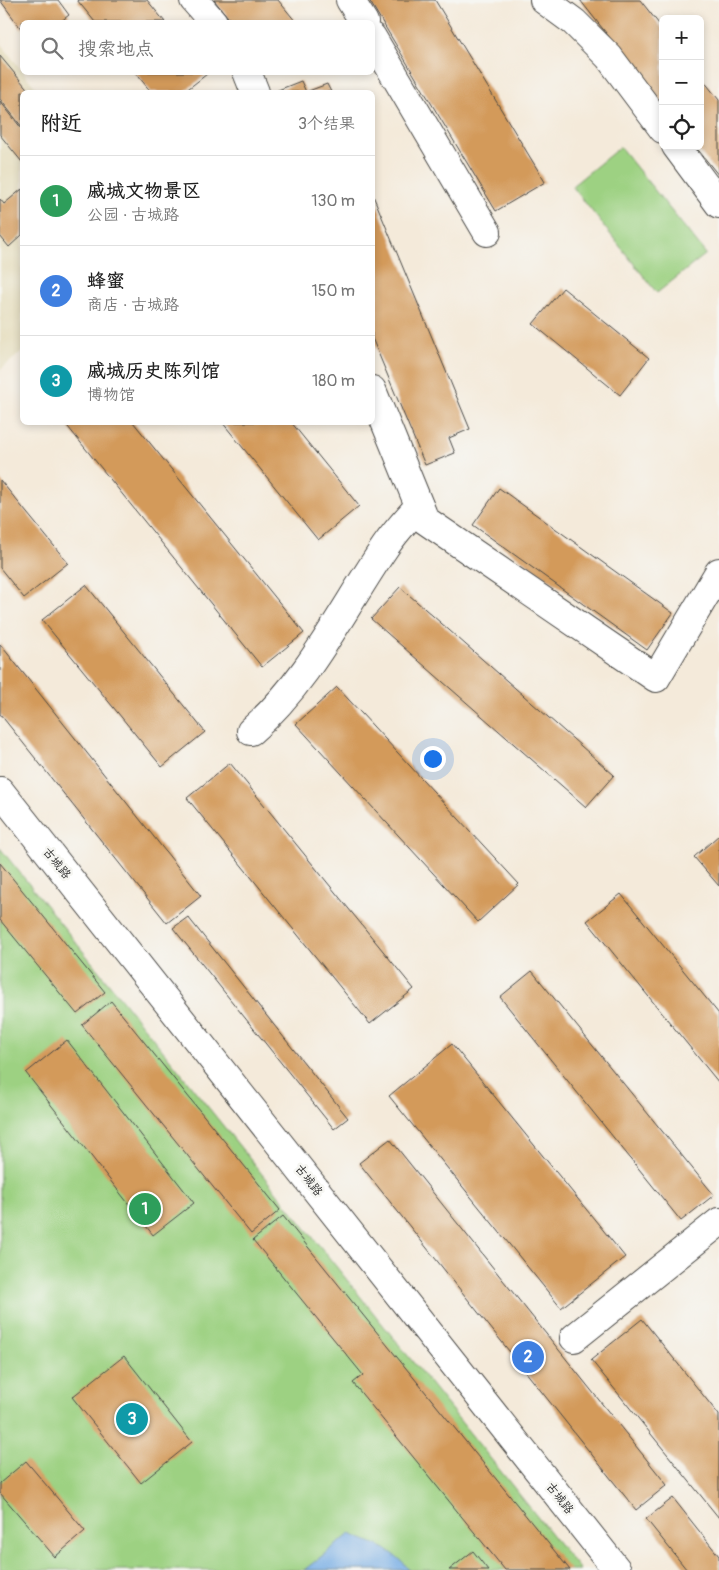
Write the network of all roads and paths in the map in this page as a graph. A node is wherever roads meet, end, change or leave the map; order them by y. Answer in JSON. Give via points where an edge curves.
{"nodes":[{"id":1,"x":194,"y":0,"type":"edge"},
{"id":2,"x":350,"y":0,"type":"edge"},
{"id":3,"x":544,"y":0,"type":"edge"},
{"id":4,"x":210,"y":20,"type":"edge"},
{"id":5,"x":363,"y":20,"type":"edge"},
{"id":6,"x":375,"y":43,"type":"edge"},
{"id":7,"x":248,"y":75,"type":"edge"},
{"id":8,"x":254,"y":90,"type":"edge"},
{"id":9,"x":659,"y":124,"type":"edge"},
{"id":10,"x":679,"y":150,"type":"edge"},
{"id":11,"x":719,"y":204,"type":"edge"},
{"id":12,"x":487,"y":232,"type":"dead end"},
{"id":13,"x":375,"y":397,"type":"edge"},
{"id":14,"x":419,"y":506,"type":"junction"},
{"id":15,"x":716,"y":589,"type":"edge"},
{"id":16,"x":251,"y":732,"type":"dead end"},
{"id":17,"x":0,"y":791,"type":"edge"},
{"id":18,"x":719,"y":1222,"type":"edge"},
{"id":19,"x":574,"y":1338,"type":"dead end"},
{"id":20,"x":616,"y":1570,"type":"edge"}],
"edges":[{"from":1,"to":4,"type":"street"},
{"from":2,"to":5,"type":"street"},
{"from":3,"to":9,"type":"street","via":[[574,22],[609,56]]},
{"from":6,"to":12,"type":"street"},
{"from":7,"to":8,"type":"street"},
{"from":10,"to":11,"type":"street"},
{"from":13,"to":14,"type":"street"},
{"from":14,"to":15,"type":"street","via":[[424,520],[656,678]]},
{"from":14,"to":16,"type":"street","via":[[386,545],[297,684]]},
{"from":17,"to":20,"type":"street","name":"古城路"},
{"from":18,"to":19,"type":"street"}]}
